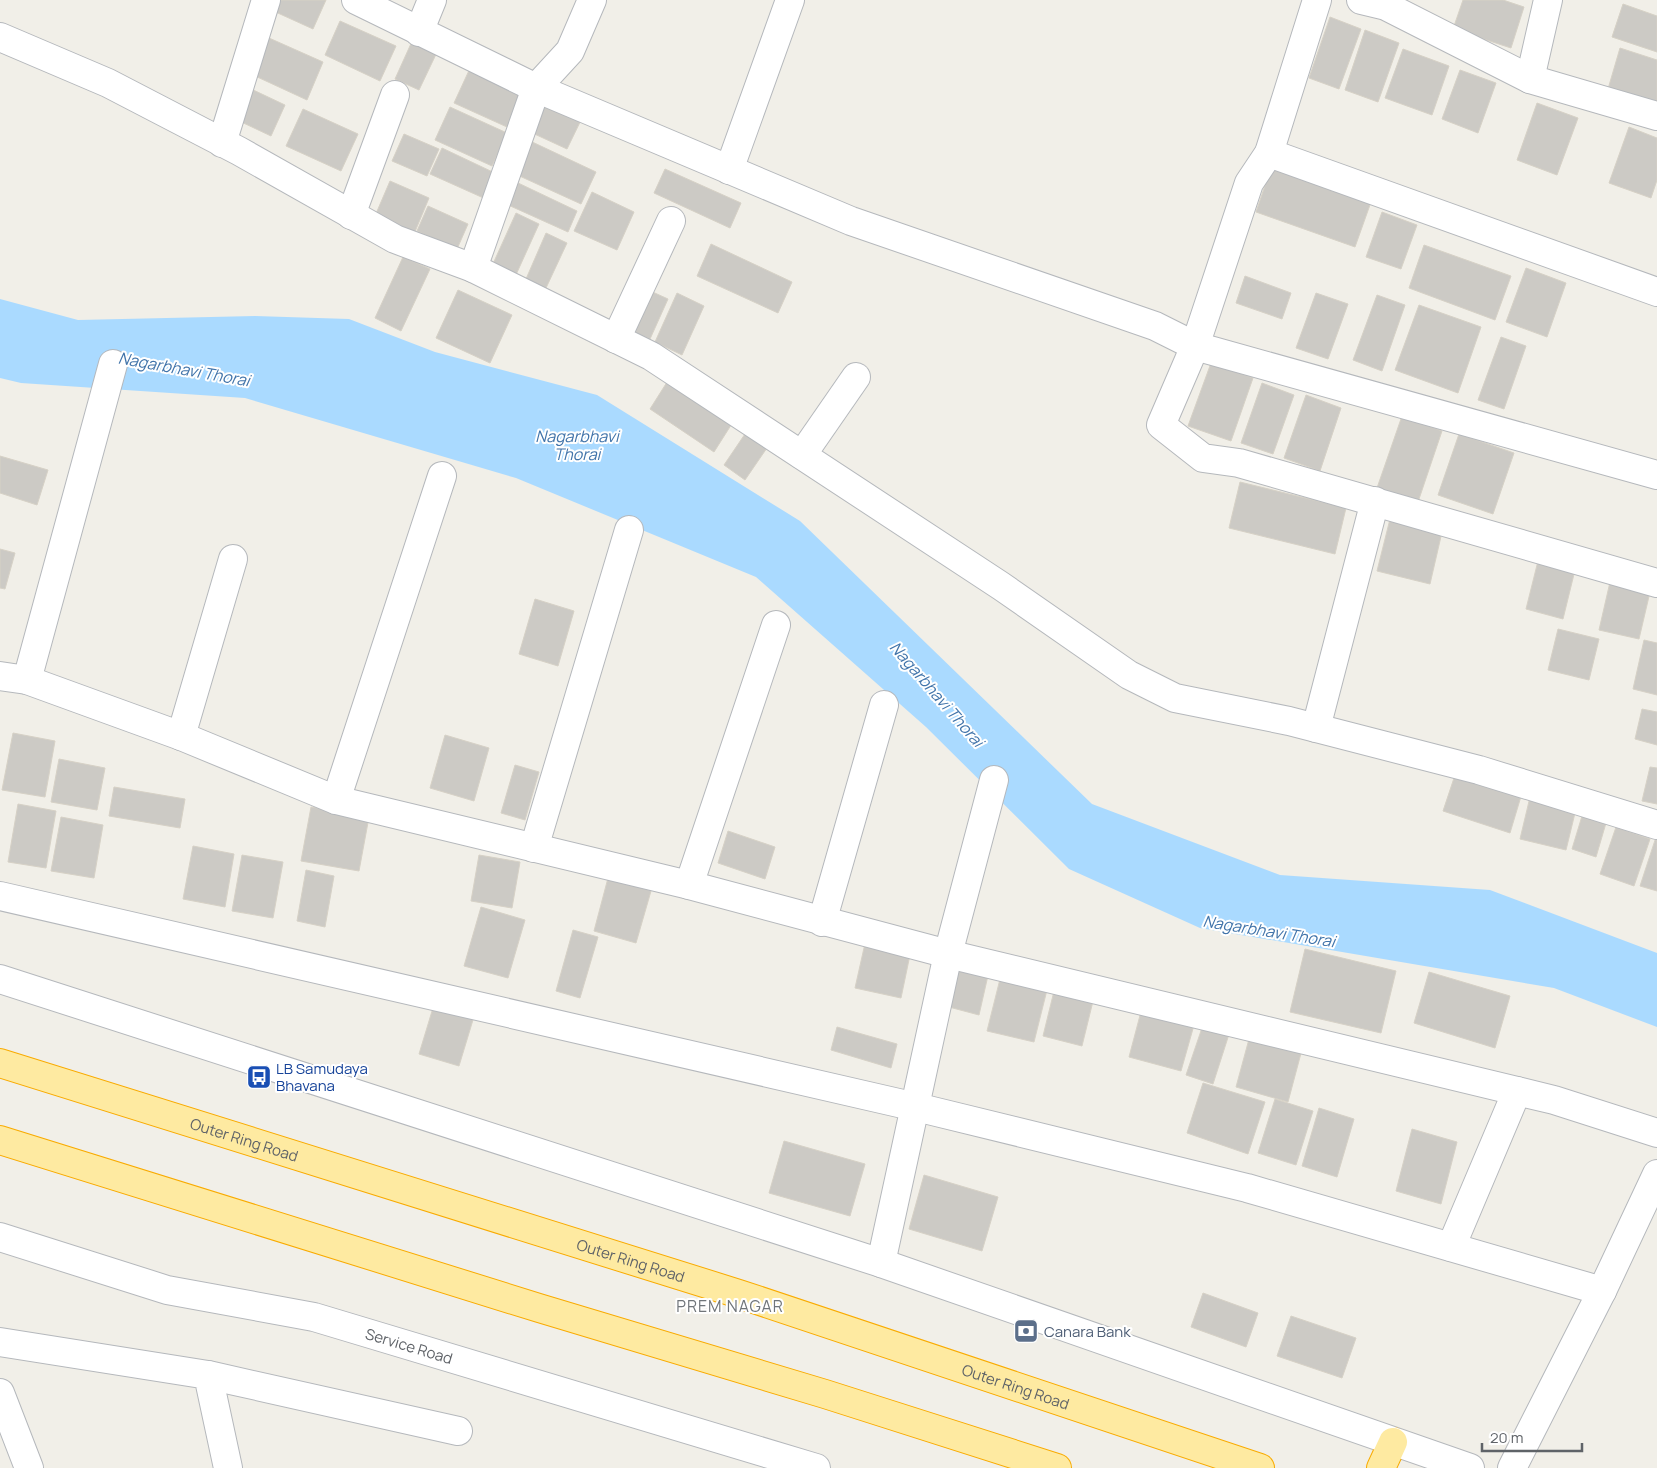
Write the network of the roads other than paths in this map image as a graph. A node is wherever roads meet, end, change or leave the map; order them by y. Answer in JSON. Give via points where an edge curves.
{"nodes":[{"id":1,"x":266,"y":0,"type":"edge"},
{"id":2,"x":356,"y":0,"type":"edge"},
{"id":3,"x":432,"y":0,"type":"edge"},
{"id":4,"x":592,"y":0,"type":"edge"},
{"id":5,"x":790,"y":0,"type":"edge"},
{"id":6,"x":1317,"y":0,"type":"edge"},
{"id":7,"x":1548,"y":0,"type":"edge"},
{"id":8,"x":1378,"y":2,"type":"edge"},
{"id":9,"x":420,"y":32,"type":"junction"},
{"id":10,"x":0,"y":37,"type":"edge"},
{"id":11,"x":1530,"y":79,"type":"junction"},
{"id":12,"x":536,"y":88,"type":"junction"},
{"id":13,"x":395,"y":95,"type":"dead end"},
{"id":14,"x":1657,"y":116,"type":"edge"},
{"id":15,"x":222,"y":143,"type":"junction"},
{"id":16,"x":1269,"y":153,"type":"junction"},
{"id":17,"x":729,"y":170,"type":"junction"},
{"id":18,"x":352,"y":215,"type":"junction"},
{"id":19,"x":671,"y":221,"type":"dead end"},
{"id":20,"x":473,"y":268,"type":"junction"},
{"id":21,"x":1657,"y":292,"type":"edge"},
{"id":22,"x":616,"y":339,"type":"junction"},
{"id":23,"x":1195,"y":346,"type":"junction"},
{"id":24,"x":113,"y":364,"type":"dead end"},
{"id":25,"x":856,"y":377,"type":"dead end"},
{"id":26,"x":802,"y":455,"type":"junction"},
{"id":27,"x":1657,"y":475,"type":"edge"},
{"id":28,"x":442,"y":476,"type":"dead end"},
{"id":29,"x":1375,"y":501,"type":"junction"},
{"id":30,"x":629,"y":530,"type":"dead end"},
{"id":31,"x":233,"y":559,"type":"dead end"},
{"id":32,"x":1657,"y":583,"type":"edge"},
{"id":33,"x":776,"y":625,"type":"dead end"},
{"id":34,"x":0,"y":676,"type":"edge"},
{"id":35,"x":27,"y":680,"type":"junction"},
{"id":36,"x":884,"y":705,"type":"dead end"},
{"id":37,"x":1316,"y":728,"type":"junction"},
{"id":38,"x":181,"y":736,"type":"junction"},
{"id":39,"x":994,"y":780,"type":"dead end"},
{"id":40,"x":336,"y":800,"type":"junction"},
{"id":41,"x":1657,"y":825,"type":"edge"},
{"id":42,"x":534,"y":848,"type":"junction"},
{"id":43,"x":688,"y":885,"type":"junction"},
{"id":44,"x":0,"y":896,"type":"edge"},
{"id":45,"x":822,"y":922,"type":"junction"},
{"id":46,"x":948,"y":954,"type":"junction"},
{"id":47,"x":0,"y":979,"type":"edge"},
{"id":48,"x":0,"y":1064,"type":"edge"},
{"id":49,"x":1517,"y":1091,"type":"junction"},
{"id":50,"x":916,"y":1107,"type":"junction"},
{"id":51,"x":1657,"y":1133,"type":"edge"},
{"id":52,"x":0,"y":1140,"type":"edge"},
{"id":53,"x":1657,"y":1174,"type":"edge"},
{"id":54,"x":0,"y":1237,"type":"edge"},
{"id":55,"x":1451,"y":1247,"type":"junction"},
{"id":56,"x":881,"y":1263,"type":"junction"},
{"id":57,"x":1602,"y":1291,"type":"junction"},
{"id":58,"x":0,"y":1342,"type":"edge"},
{"id":59,"x":208,"y":1375,"type":"junction"},
{"id":60,"x":0,"y":1392,"type":"edge"},
{"id":61,"x":458,"y":1431,"type":"dead end"},
{"id":62,"x":1393,"y":1442,"type":"junction"},
{"id":63,"x":29,"y":1468,"type":"edge"},
{"id":64,"x":228,"y":1468,"type":"edge"},
{"id":65,"x":816,"y":1468,"type":"edge"},
{"id":66,"x":1057,"y":1468,"type":"edge"},
{"id":67,"x":1260,"y":1468,"type":"edge"},
{"id":68,"x":1381,"y":1468,"type":"edge"},
{"id":69,"x":1470,"y":1468,"type":"edge"},
{"id":70,"x":1512,"y":1468,"type":"edge"}],
"edges":[{"from":1,"to":15,"type":"street"},
{"from":2,"to":9,"type":"street"},
{"from":3,"to":9,"type":"street"},
{"from":4,"to":12,"type":"street","via":[[570,51]]},
{"from":5,"to":17,"type":"street"},
{"from":6,"to":16,"type":"street"},
{"from":7,"to":11,"type":"street"},
{"from":8,"to":11,"type":"street"},
{"from":9,"to":12,"type":"street"},
{"from":10,"to":15,"type":"street","via":[[108,83]]},
{"from":11,"to":14,"type":"street"},
{"from":12,"to":17,"type":"street"},
{"from":12,"to":20,"type":"street"},
{"from":13,"to":18,"type":"street"},
{"from":15,"to":18,"type":"street"},
{"from":16,"to":21,"type":"street"},
{"from":16,"to":23,"type":"street","via":[[1249,183]]},
{"from":17,"to":23,"type":"street","via":[[851,220],[1155,326]]},
{"from":18,"to":20,"type":"street","via":[[395,239]]},
{"from":19,"to":22,"type":"street"},
{"from":20,"to":22,"type":"street"},
{"from":22,"to":26,"type":"street","via":[[652,356]]},
{"from":23,"to":27,"type":"street"},
{"from":23,"to":29,"type":"street","via":[[1161,425],[1203,458],[1239,463]]},
{"from":24,"to":35,"type":"street"},
{"from":25,"to":26,"type":"street"},
{"from":26,"to":37,"type":"street","via":[[1129,675],[1175,698]]},
{"from":28,"to":40,"type":"street"},
{"from":29,"to":32,"type":"street"},
{"from":29,"to":37,"type":"street"},
{"from":30,"to":42,"type":"street"},
{"from":31,"to":38,"type":"street"},
{"from":33,"to":43,"type":"street"},
{"from":34,"to":35,"type":"street"},
{"from":35,"to":38,"type":"street"},
{"from":36,"to":45,"type":"street"},
{"from":37,"to":41,"type":"street","via":[[1478,770]]},
{"from":38,"to":40,"type":"street"},
{"from":39,"to":46,"type":"street"},
{"from":40,"to":42,"type":"street"},
{"from":42,"to":43,"type":"street"},
{"from":43,"to":45,"type":"street"},
{"from":44,"to":50,"type":"street"},
{"from":45,"to":46,"type":"street"},
{"from":46,"to":49,"type":"street"},
{"from":46,"to":50,"type":"street"},
{"from":47,"to":56,"type":"street"},
{"from":48,"to":67,"type":"highway","name":"Outer Ring Road","via":[[739,1294]]},
{"from":49,"to":51,"type":"street"},
{"from":49,"to":55,"type":"street"},
{"from":50,"to":55,"type":"street","via":[[1247,1188]]},
{"from":50,"to":56,"type":"street"},
{"from":52,"to":66,"type":"highway"},
{"from":53,"to":57,"type":"street"},
{"from":54,"to":65,"type":"street","name":"Service Road","via":[[167,1290],[314,1317]]},
{"from":55,"to":57,"type":"street"},
{"from":56,"to":62,"type":"street"},
{"from":57,"to":70,"type":"street"},
{"from":58,"to":59,"type":"street"},
{"from":59,"to":61,"type":"street"},
{"from":59,"to":64,"type":"street"},
{"from":60,"to":63,"type":"street"},
{"from":62,"to":68,"type":"highway"},
{"from":62,"to":69,"type":"street"}]}
